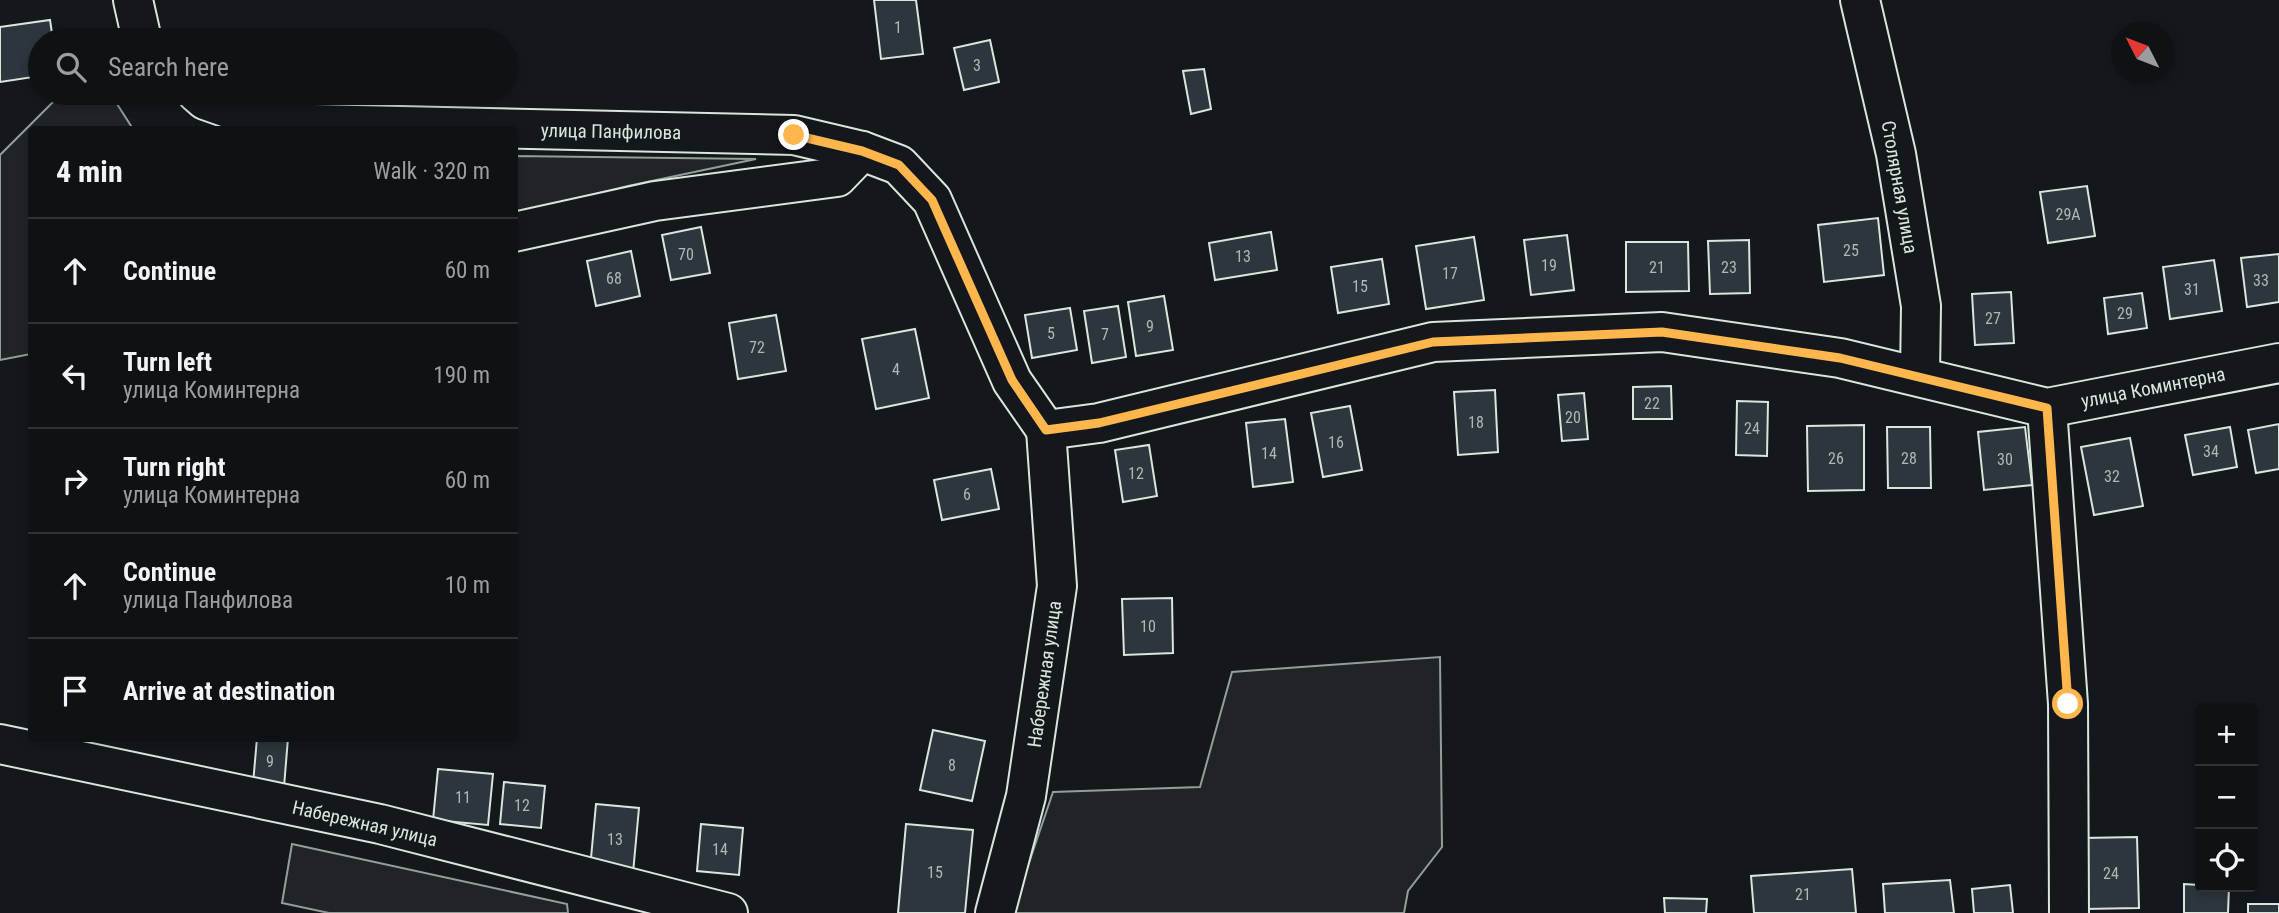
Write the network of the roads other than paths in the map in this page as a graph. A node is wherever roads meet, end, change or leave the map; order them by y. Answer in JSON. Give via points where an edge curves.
{"nodes":[{"id":1,"x":133,"y":0,"type":"edge"},
{"id":2,"x":1860,"y":0,"type":"edge"},
{"id":3,"x":139,"y":28,"type":"edge"},
{"id":4,"x":219,"y":105,"type":"edge"},
{"id":5,"x":401,"y":126,"type":"edge"},
{"id":6,"x":518,"y":129,"type":"edge"},
{"id":7,"x":862,"y":151,"type":"junction"},
{"id":8,"x":518,"y":231,"type":"edge"},
{"id":9,"x":2279,"y":363,"type":"edge"},
{"id":10,"x":1920,"y":376,"type":"junction"},
{"id":11,"x":2047,"y":408,"type":"junction"},
{"id":12,"x":1046,"y":430,"type":"junction"},
{"id":13,"x":0,"y":744,"type":"edge"},
{"id":14,"x":728,"y":913,"type":"edge"},
{"id":15,"x":995,"y":913,"type":"edge"},
{"id":16,"x":2069,"y":913,"type":"edge"}],
"edges":[{"from":1,"to":3,"type":"street"},
{"from":2,"to":10,"type":"street","name":"Столярная улица","via":[[1896,153],[1921,306]]},
{"from":4,"to":5,"type":"street","name":"улица Панфилова","via":[[270,123]]},
{"from":6,"to":7,"type":"street","name":"улица Панфилова","via":[[794,135]]},
{"from":7,"to":8,"type":"street","via":[[837,177],[655,201]]},
{"from":7,"to":12,"type":"street","via":[[899,165],[932,200],[1012,380]]},
{"from":9,"to":11,"type":"street","name":"улица Коминтерна"},
{"from":10,"to":11,"type":"street","name":"улица Коминтерна"},
{"from":10,"to":12,"type":"street","name":"улица Коминтерна","via":[[1840,358],[1662,332],[1433,342],[1099,423]]},
{"from":11,"to":16,"type":"street","via":[[2068,704]]},
{"from":12,"to":15,"type":"street","name":"Набережная улица","via":[[1056,586],[1026,796]]},
{"from":13,"to":14,"type":"street","name":"Набережная улица","via":[[380,824]]}]}
